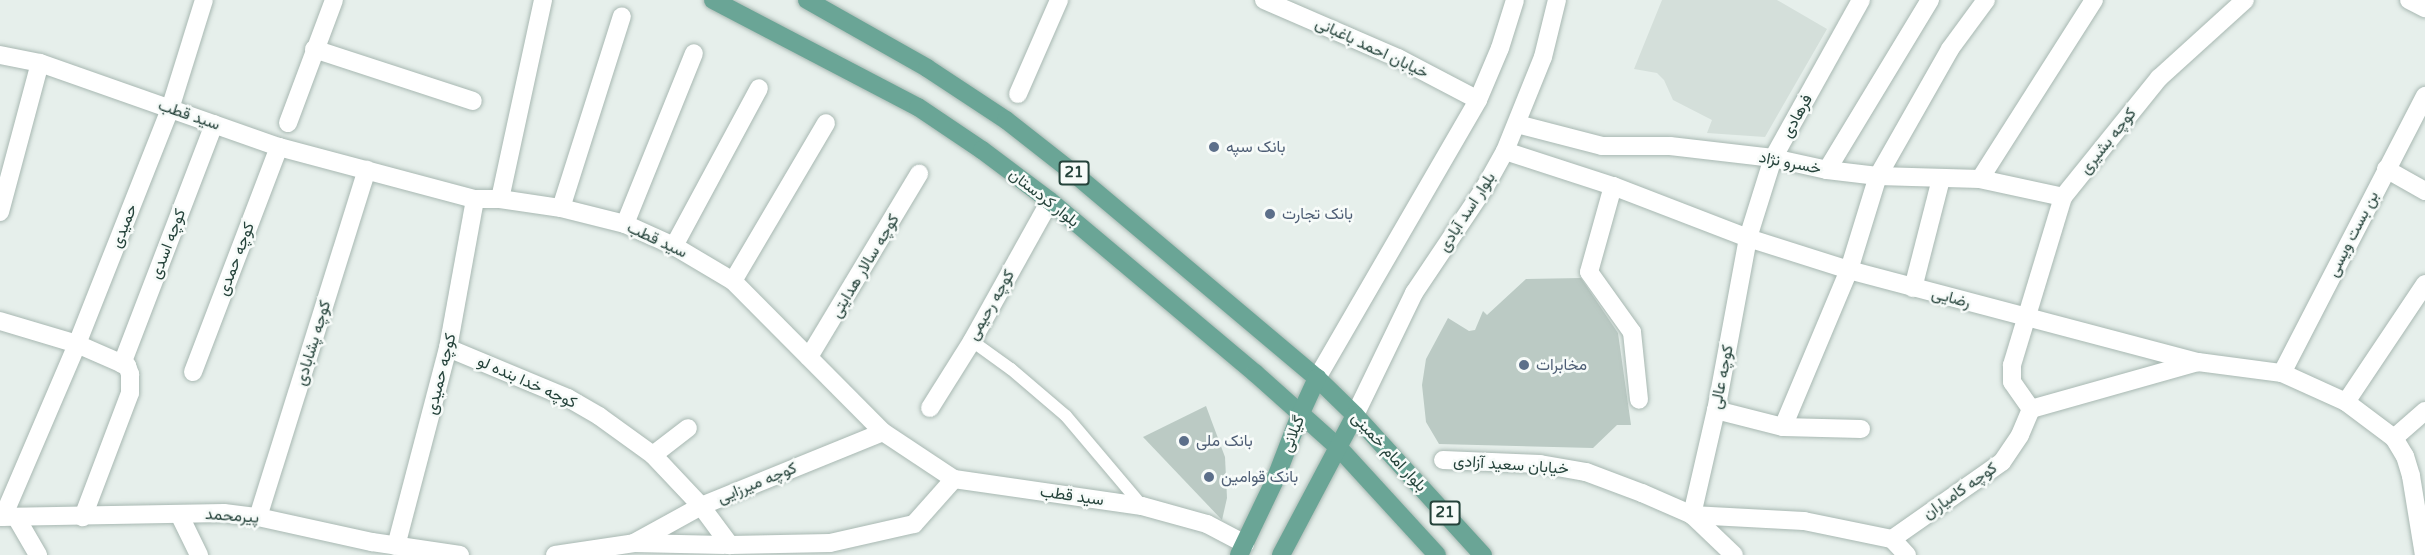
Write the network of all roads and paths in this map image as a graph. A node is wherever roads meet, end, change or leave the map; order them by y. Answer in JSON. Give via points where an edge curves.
{"nodes":[{"id":1,"x":204,"y":0,"type":"edge"},
{"id":2,"x":334,"y":0,"type":"edge"},
{"id":3,"x":543,"y":0,"type":"edge"},
{"id":4,"x":713,"y":0,"type":"edge"},
{"id":5,"x":807,"y":0,"type":"edge"},
{"id":6,"x":1059,"y":0,"type":"edge"},
{"id":7,"x":1264,"y":0,"type":"edge"},
{"id":8,"x":1515,"y":0,"type":"edge"},
{"id":9,"x":1557,"y":0,"type":"edge"},
{"id":10,"x":1861,"y":0,"type":"edge"},
{"id":11,"x":1930,"y":0,"type":"edge"},
{"id":12,"x":1986,"y":0,"type":"edge"},
{"id":13,"x":2094,"y":0,"type":"edge"},
{"id":14,"x":2245,"y":0,"type":"edge"},
{"id":15,"x":2409,"y":0,"type":"edge"},
{"id":16,"x":2425,"y":8,"type":"edge"},
{"id":17,"x":622,"y":16,"type":"dead end"},
{"id":18,"x":314,"y":49,"type":"junction"},
{"id":19,"x":694,"y":53,"type":"dead end"},
{"id":20,"x":0,"y":55,"type":"edge"},
{"id":21,"x":40,"y":63,"type":"junction"},
{"id":22,"x":759,"y":88,"type":"dead end"},
{"id":23,"x":1018,"y":94,"type":"dead end"},
{"id":24,"x":2425,"y":96,"type":"edge"},
{"id":25,"x":1478,"y":100,"type":"junction"},
{"id":26,"x":473,"y":101,"type":"dead end"},
{"id":27,"x":170,"y":109,"type":"junction"},
{"id":28,"x":288,"y":123,"type":"dead end"},
{"id":29,"x":826,"y":123,"type":"dead end"},
{"id":30,"x":214,"y":124,"type":"junction"},
{"id":31,"x":1517,"y":124,"type":"junction"},
{"id":32,"x":279,"y":147,"type":"junction"},
{"id":33,"x":1505,"y":151,"type":"junction"},
{"id":34,"x":1773,"y":158,"type":"junction"},
{"id":35,"x":2386,"y":169,"type":"junction"},
{"id":36,"x":367,"y":170,"type":"junction"},
{"id":37,"x":1827,"y":170,"type":"junction"},
{"id":38,"x":919,"y":174,"type":"dead end"},
{"id":39,"x":1878,"y":176,"type":"junction"},
{"id":40,"x":1980,"y":178,"type":"junction"},
{"id":41,"x":1941,"y":179,"type":"junction"},
{"id":42,"x":1612,"y":186,"type":"junction"},
{"id":43,"x":2425,"y":191,"type":"edge"},
{"id":44,"x":2063,"y":197,"type":"junction"},
{"id":45,"x":475,"y":199,"type":"junction"},
{"id":46,"x":500,"y":199,"type":"junction"},
{"id":47,"x":1050,"y":201,"type":"junction"},
{"id":48,"x":561,"y":208,"type":"junction"},
{"id":49,"x":0,"y":212,"type":"edge"},
{"id":50,"x":625,"y":224,"type":"junction"},
{"id":51,"x":1748,"y":238,"type":"junction"},
{"id":52,"x":674,"y":246,"type":"junction"},
{"id":53,"x":1849,"y":270,"type":"junction"},
{"id":54,"x":733,"y":281,"type":"junction"},
{"id":55,"x":2425,"y":284,"type":"edge"},
{"id":56,"x":1913,"y":288,"type":"junction"},
{"id":57,"x":2028,"y":318,"type":"junction"},
{"id":58,"x":0,"y":321,"type":"edge"},
{"id":59,"x":972,"y":341,"type":"junction"},
{"id":60,"x":77,"y":344,"type":"junction"},
{"id":61,"x":448,"y":348,"type":"junction"},
{"id":62,"x":809,"y":357,"type":"junction"},
{"id":63,"x":2198,"y":362,"type":"junction"},
{"id":64,"x":123,"y":364,"type":"junction"},
{"id":65,"x":193,"y":372,"type":"dead end"},
{"id":66,"x":2282,"y":374,"type":"junction"},
{"id":67,"x":1317,"y":378,"type":"junction"},
{"id":68,"x":1639,"y":400,"type":"dead end"},
{"id":69,"x":2346,"y":402,"type":"junction"},
{"id":70,"x":930,"y":408,"type":"dead end"},
{"id":71,"x":2031,"y":409,"type":"junction"},
{"id":72,"x":1716,"y":410,"type":"junction"},
{"id":73,"x":2425,"y":411,"type":"edge"},
{"id":74,"x":1300,"y":415,"type":"junction"},
{"id":75,"x":1355,"y":415,"type":"junction"},
{"id":76,"x":1783,"y":427,"type":"junction"},
{"id":77,"x":688,"y":428,"type":"dead end"},
{"id":78,"x":1861,"y":429,"type":"dead end"},
{"id":79,"x":883,"y":432,"type":"junction"},
{"id":80,"x":2394,"y":438,"type":"junction"},
{"id":81,"x":1339,"y":448,"type":"junction"},
{"id":82,"x":653,"y":455,"type":"junction"},
{"id":83,"x":1443,"y":460,"type":"dead end"},
{"id":84,"x":954,"y":479,"type":"junction"},
{"id":85,"x":701,"y":506,"type":"junction"},
{"id":86,"x":1142,"y":506,"type":"junction"},
{"id":87,"x":179,"y":514,"type":"junction"},
{"id":88,"x":1692,"y":515,"type":"junction"},
{"id":89,"x":6,"y":517,"type":"edge"},
{"id":90,"x":83,"y":517,"type":"junction"},
{"id":91,"x":258,"y":517,"type":"junction"},
{"id":92,"x":1892,"y":539,"type":"junction"},
{"id":93,"x":634,"y":543,"type":"junction"},
{"id":94,"x":730,"y":545,"type":"junction"},
{"id":95,"x":396,"y":546,"type":"junction"},
{"id":96,"x":372,"y":549,"type":"edge"},
{"id":97,"x":823,"y":549,"type":"edge"},
{"id":98,"x":1242,"y":549,"type":"edge"},
{"id":99,"x":38,"y":555,"type":"edge"},
{"id":100,"x":199,"y":555,"type":"edge"},
{"id":101,"x":460,"y":555,"type":"edge"},
{"id":102,"x":555,"y":555,"type":"edge"},
{"id":103,"x":1281,"y":555,"type":"edge"},
{"id":104,"x":1437,"y":555,"type":"edge"},
{"id":105,"x":1483,"y":555,"type":"edge"},
{"id":106,"x":1734,"y":555,"type":"edge"},
{"id":107,"x":1907,"y":555,"type":"edge"},
{"id":108,"x":2424,"y":555,"type":"edge"}],
"edges":[{"from":1,"to":27,"type":"street","name":"حمیدی"},
{"from":2,"to":18,"type":"street"},
{"from":3,"to":46,"type":"street"},
{"from":4,"to":47,"type":"main road","name":"بلوار کردستان","via":[[918,107]]},
{"from":5,"to":67,"type":"main road","number":"21","via":[[927,68],[1006,120]]},
{"from":6,"to":23,"type":"street"},
{"from":7,"to":25,"type":"street","name":"خیابان احمد باغبانی","via":[[1398,58]]},
{"from":8,"to":25,"type":"street"},
{"from":9,"to":31,"type":"street","name":"بلوار اسد آبادی","via":[[1543,57]]},
{"from":10,"to":34,"type":"street","name":"فرهادی"},
{"from":11,"to":37,"type":"street"},
{"from":12,"to":39,"type":"street","via":[[1950,49]]},
{"from":13,"to":40,"type":"street"},
{"from":14,"to":44,"type":"street","name":"کوچه بشیری","via":[[2159,78]]},
{"from":15,"to":16,"type":"street"},
{"from":17,"to":48,"type":"street"},
{"from":18,"to":26,"type":"street"},
{"from":18,"to":28,"type":"street"},
{"from":19,"to":50,"type":"street"},
{"from":20,"to":21,"type":"street","name":"سید قطب"},
{"from":21,"to":27,"type":"street","name":"سید قطب"},
{"from":21,"to":49,"type":"street"},
{"from":22,"to":52,"type":"street"},
{"from":24,"to":35,"type":"street","name":"بن بست ویسی"},
{"from":25,"to":67,"type":"street"},
{"from":27,"to":30,"type":"street","name":"سید قطب"},
{"from":27,"to":60,"type":"street","name":"حمیدی"},
{"from":29,"to":54,"type":"street"},
{"from":30,"to":32,"type":"street","name":"سید قطب"},
{"from":30,"to":64,"type":"street","name":"کوچه اسدی"},
{"from":31,"to":33,"type":"street","name":"بلوار اسد آبادی"},
{"from":31,"to":34,"type":"street","name":"خسرو نژاد","via":[[1602,146],[1670,146]]},
{"from":32,"to":36,"type":"street","name":"سید قطب"},
{"from":32,"to":65,"type":"street","name":"کوچه حمدی"},
{"from":33,"to":42,"type":"street","name":"رضایی"},
{"from":33,"to":75,"type":"street","name":"بلوار اسد آبادی","via":[[1414,293]]},
{"from":34,"to":37,"type":"street","name":"خسرو نژاد"},
{"from":34,"to":51,"type":"street","name":"فرهادی"},
{"from":35,"to":43,"type":"street"},
{"from":35,"to":66,"type":"street","name":"بن بست ویسی"},
{"from":36,"to":45,"type":"street","name":"سید قطب"},
{"from":36,"to":91,"type":"street","name":"کوچه پشابادی"},
{"from":37,"to":39,"type":"street","name":"خسرو نژاد"},
{"from":38,"to":62,"type":"street","name":"کوچه سالار هدایتی"},
{"from":39,"to":41,"type":"street","name":"خسرو نژاد"},
{"from":39,"to":53,"type":"street"},
{"from":40,"to":41,"type":"street","name":"خسرو نژاد"},
{"from":40,"to":44,"type":"street","name":"خسرو نژاد"},
{"from":41,"to":56,"type":"street"},
{"from":42,"to":51,"type":"street","name":"رضایی"},
{"from":42,"to":68,"type":"street","via":[[1589,272],[1632,332]]},
{"from":44,"to":57,"type":"street","name":"کوچه بشیری"},
{"from":45,"to":46,"type":"street","name":"سید قطب"},
{"from":45,"to":61,"type":"street","name":"کوچه حمیدی"},
{"from":46,"to":48,"type":"street","name":"سید قطب"},
{"from":47,"to":59,"type":"street","name":"کوچه رحیمی"},
{"from":47,"to":74,"type":"main road","name":"بلوار کردستان"},
{"from":48,"to":50,"type":"street","name":"سید قطب"},
{"from":50,"to":52,"type":"street","name":"سید قطب"},
{"from":51,"to":53,"type":"street","name":"رضایی"},
{"from":51,"to":72,"type":"street","name":"کوچه عالی"},
{"from":52,"to":54,"type":"street","name":"سید قطب"},
{"from":53,"to":56,"type":"street","name":"رضایی"},
{"from":53,"to":76,"type":"street"},
{"from":54,"to":62,"type":"street","name":"سید قطب"},
{"from":55,"to":69,"type":"street"},
{"from":56,"to":57,"type":"street","name":"رضایی"},
{"from":57,"to":63,"type":"street","name":"رضایی"},
{"from":57,"to":71,"type":"street","name":"کوچه بشیری","via":[[2012,364],[2012,382]]},
{"from":58,"to":60,"type":"street"},
{"from":59,"to":70,"type":"street","name":"کوچه رحیمی"},
{"from":59,"to":86,"type":"lane","via":[[1066,417]]},
{"from":60,"to":64,"type":"street"},
{"from":60,"to":89,"type":"street","name":"حمیدی"},
{"from":61,"to":82,"type":"street","name":"کوچه خدا بنده لو","via":[[568,398]]},
{"from":61,"to":95,"type":"street","name":"کوچه حمیدی"},
{"from":62,"to":79,"type":"street","name":"سید قطب"},
{"from":63,"to":66,"type":"street","name":"رضایی"},
{"from":63,"to":71,"type":"street"},
{"from":64,"to":90,"type":"street","via":[[130,374],[130,393]]},
{"from":66,"to":69,"type":"street","name":"رضایی"},
{"from":67,"to":74,"type":"main road","name":"گیلانی"},
{"from":67,"to":75,"type":"main road","name":"بلوار امام خمینی","number":"21"},
{"from":69,"to":80,"type":"street","name":"رضایی"},
{"from":71,"to":92,"type":"street","name":"کوچه کامیاران","via":[[2002,462]]},
{"from":72,"to":76,"type":"street"},
{"from":72,"to":88,"type":"street","name":"کوچه عالی"},
{"from":73,"to":80,"type":"street"},
{"from":74,"to":81,"type":"main road","name":"بلوار کردستان"},
{"from":74,"to":98,"type":"main road","name":"گیلانی"},
{"from":75,"to":81,"type":"main road"},
{"from":75,"to":105,"type":"main road","name":"بلوار امام خمینی","number":"21"},
{"from":76,"to":78,"type":"street"},
{"from":77,"to":82,"type":"street"},
{"from":79,"to":84,"type":"street","name":"سید قطب"},
{"from":79,"to":85,"type":"street","name":"کوچه میرزایی"},
{"from":80,"to":108,"type":"street","via":[[2411,476]]},
{"from":81,"to":103,"type":"main road"},
{"from":81,"to":104,"type":"main road","name":"بلوار امام خمینی"},
{"from":82,"to":85,"type":"street","name":"کوچه خدا بنده لو"},
{"from":83,"to":88,"type":"street","name":"خیابان سعید آزادی","via":[[1540,464],[1586,472]]},
{"from":84,"to":86,"type":"street","name":"سید قطب"},
{"from":84,"to":97,"type":"street","via":[[914,525]]},
{"from":85,"to":93,"type":"street","name":"کوچه میرزایی"},
{"from":85,"to":94,"type":"street","name":"کوچه خدا بنده لو"},
{"from":86,"to":98,"type":"street","name":"سید قطب","via":[[1208,524]]},
{"from":87,"to":90,"type":"street","name":"پیرمحمد"},
{"from":87,"to":91,"type":"street","name":"پیرمحمد"},
{"from":87,"to":100,"type":"street"},
{"from":88,"to":92,"type":"street","via":[[1804,521]]},
{"from":88,"to":106,"type":"street","name":"خیابان سعید آزادی"},
{"from":89,"to":90,"type":"street","name":"پیرمحمد"},
{"from":89,"to":99,"type":"street"},
{"from":91,"to":96,"type":"street","name":"پیرمحمد"},
{"from":92,"to":107,"type":"street"},
{"from":93,"to":94,"type":"street"},
{"from":93,"to":102,"type":"street"},
{"from":94,"to":97,"type":"street"},
{"from":95,"to":96,"type":"street","name":"پیرمحمد"},
{"from":95,"to":101,"type":"street","name":"پیرمحمد"}]}
